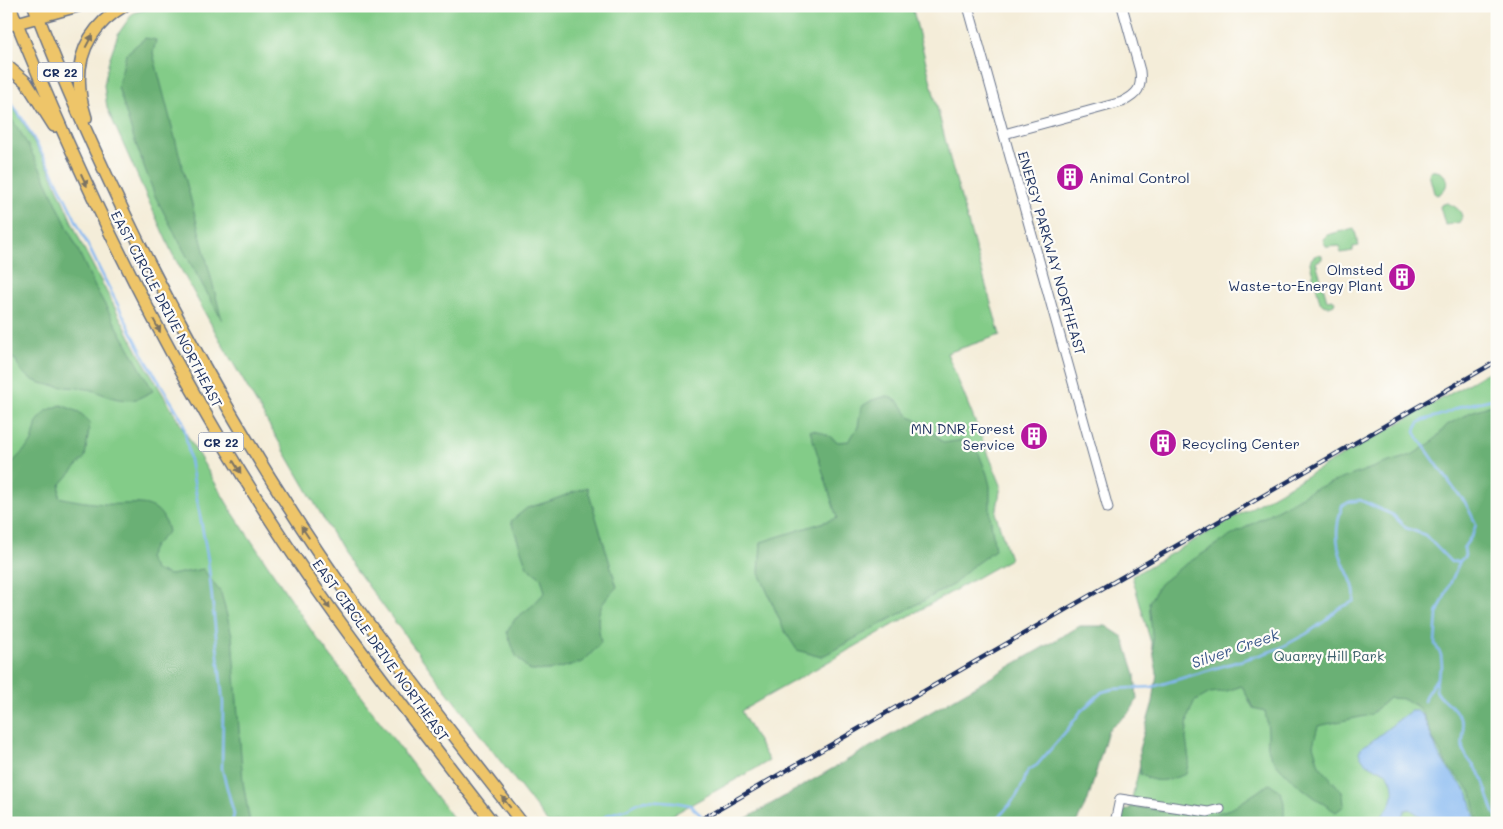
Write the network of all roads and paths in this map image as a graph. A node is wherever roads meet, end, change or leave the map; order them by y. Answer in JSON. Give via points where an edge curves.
{"nodes":[{"id":1,"x":78,"y":6,"type":"edge"},
{"id":2,"x":124,"y":6,"type":"edge"},
{"id":3,"x":968,"y":6,"type":"edge"},
{"id":4,"x":1122,"y":6,"type":"edge"},
{"id":5,"x":11,"y":7,"type":"edge"},
{"id":6,"x":36,"y":12,"type":"edge"},
{"id":7,"x":11,"y":25,"type":"edge"},
{"id":8,"x":6,"y":65,"type":"edge"},
{"id":9,"x":1004,"y":134,"type":"junction"},
{"id":10,"x":73,"y":156,"type":"junction"},
{"id":11,"x":104,"y":172,"type":"junction"},
{"id":12,"x":1108,"y":508,"type":"dead end"},
{"id":13,"x":1220,"y":809,"type":"dead end"},
{"id":14,"x":492,"y":823,"type":"edge"},
{"id":15,"x":522,"y":823,"type":"edge"},
{"id":16,"x":1115,"y":823,"type":"edge"}],
"edges":[{"from":1,"to":6,"type":"main road"},
{"from":11,"to":2,"type":"main road","one_way":true,"via":[[81,100],[79,68],[84,48],[96,29]]},
{"from":3,"to":9,"type":"street","name":"ENERGY PARKWAY NORTHEAST"},
{"from":4,"to":9,"type":"street","via":[[1140,71],[1137,92],[1122,102]]},
{"from":5,"to":7,"type":"main road","name":"EAST CIRCLE DRIVE NORTHEAST","number":"CR 22"},
{"from":6,"to":7,"type":"main road"},
{"from":6,"to":11,"type":"main road","name":"EAST CIRCLE DRIVE NORTHEAST","number":"CR 22"},
{"from":7,"to":10,"type":"main road","name":"EAST CIRCLE DRIVE NORTHEAST","number":"CR 22"},
{"from":8,"to":10,"type":"main road","via":[[26,82]]},
{"from":9,"to":12,"type":"street","name":"ENERGY PARKWAY NORTHEAST"},
{"from":10,"to":14,"type":"main road","name":"EAST CIRCLE DRIVE NORTHEAST","number":"CR 22","one_way":true,"via":[[164,340],[224,447],[305,573]]},
{"from":15,"to":11,"type":"main road","name":"EAST CIRCLE DRIVE NORTHEAST","number":"CR 22","one_way":true,"via":[[376,633],[268,476],[167,298]]},
{"from":13,"to":16,"type":"street","via":[[1208,812],[1120,799]]}]}
